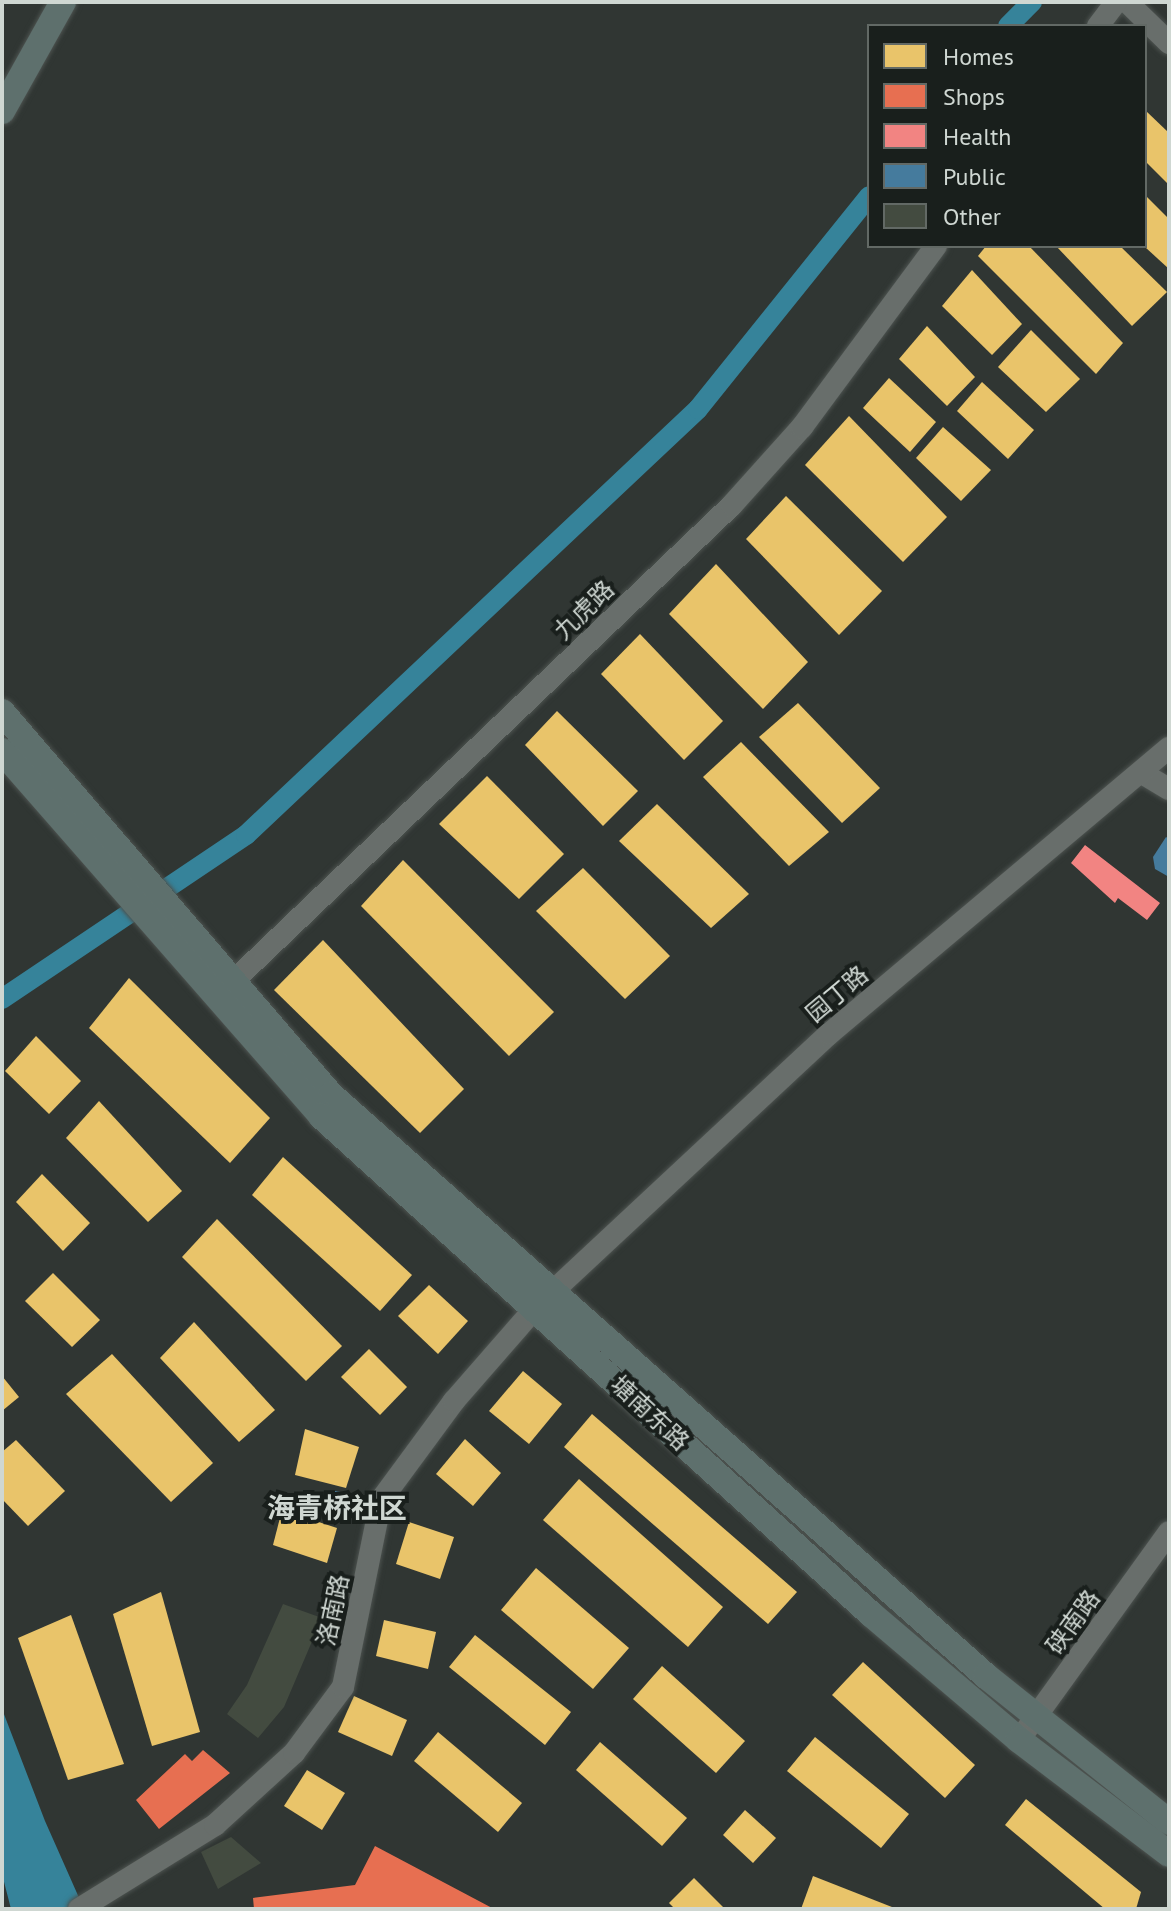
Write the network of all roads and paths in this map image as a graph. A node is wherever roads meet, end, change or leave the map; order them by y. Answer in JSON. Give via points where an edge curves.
{"nodes":[{"id":1,"x":63,"y":2,"type":"edge"},
{"id":2,"x":1116,"y":2,"type":"edge"},
{"id":3,"x":1127,"y":2,"type":"edge"},
{"id":4,"x":1100,"y":24,"type":"edge"},
{"id":5,"x":1169,"y":43,"type":"edge"},
{"id":6,"x":2,"y":111,"type":"edge"},
{"id":7,"x":935,"y":248,"type":"edge"},
{"id":8,"x":2,"y":712,"type":"edge"},
{"id":9,"x":1169,"y":748,"type":"edge"},
{"id":10,"x":2,"y":751,"type":"edge"},
{"id":11,"x":1142,"y":773,"type":"junction"},
{"id":12,"x":1169,"y":789,"type":"edge"},
{"id":13,"x":122,"y":870,"type":"junction"},
{"id":14,"x":225,"y":988,"type":"junction"},
{"id":15,"x":543,"y":1300,"type":"junction"},
{"id":16,"x":1169,"y":1532,"type":"edge"},
{"id":17,"x":1037,"y":1718,"type":"junction"},
{"id":18,"x":1019,"y":1740,"type":"junction"},
{"id":19,"x":1169,"y":1822,"type":"edge"},
{"id":20,"x":1169,"y":1854,"type":"edge"},
{"id":21,"x":79,"y":1909,"type":"edge"}],
"edges":[{"from":1,"to":6,"type":"main road"},
{"from":2,"to":4,"type":"street"},
{"from":3,"to":5,"type":"street"},
{"from":7,"to":14,"type":"street","name":"九虎路","via":[[802,427],[732,505]]},
{"from":8,"to":13,"type":"main road"},
{"from":9,"to":11,"type":"street","name":"园丁路"},
{"from":10,"to":13,"type":"main road"},
{"from":11,"to":12,"type":"street"},
{"from":11,"to":15,"type":"street","name":"园丁路","via":[[829,1034]]},
{"from":13,"to":14,"type":"main road","name":"塘南东路"},
{"from":14,"to":15,"type":"main road","name":"塘南东路"},
{"from":15,"to":17,"type":"main road","name":"塘南东路"},
{"from":15,"to":18,"type":"main road","name":"塘南东路","via":[[802,1553]]},
{"from":15,"to":21,"type":"street","name":"洛南路","via":[[454,1401],[381,1500],[346,1672],[335,1698],[294,1753],[215,1825]]},
{"from":16,"to":17,"type":"street","name":"硖南路"},
{"from":17,"to":18,"type":"street","name":"硖南路"},
{"from":17,"to":19,"type":"main road","name":"塘南东路"},
{"from":18,"to":20,"type":"main road","name":"塘南东路"}]}
